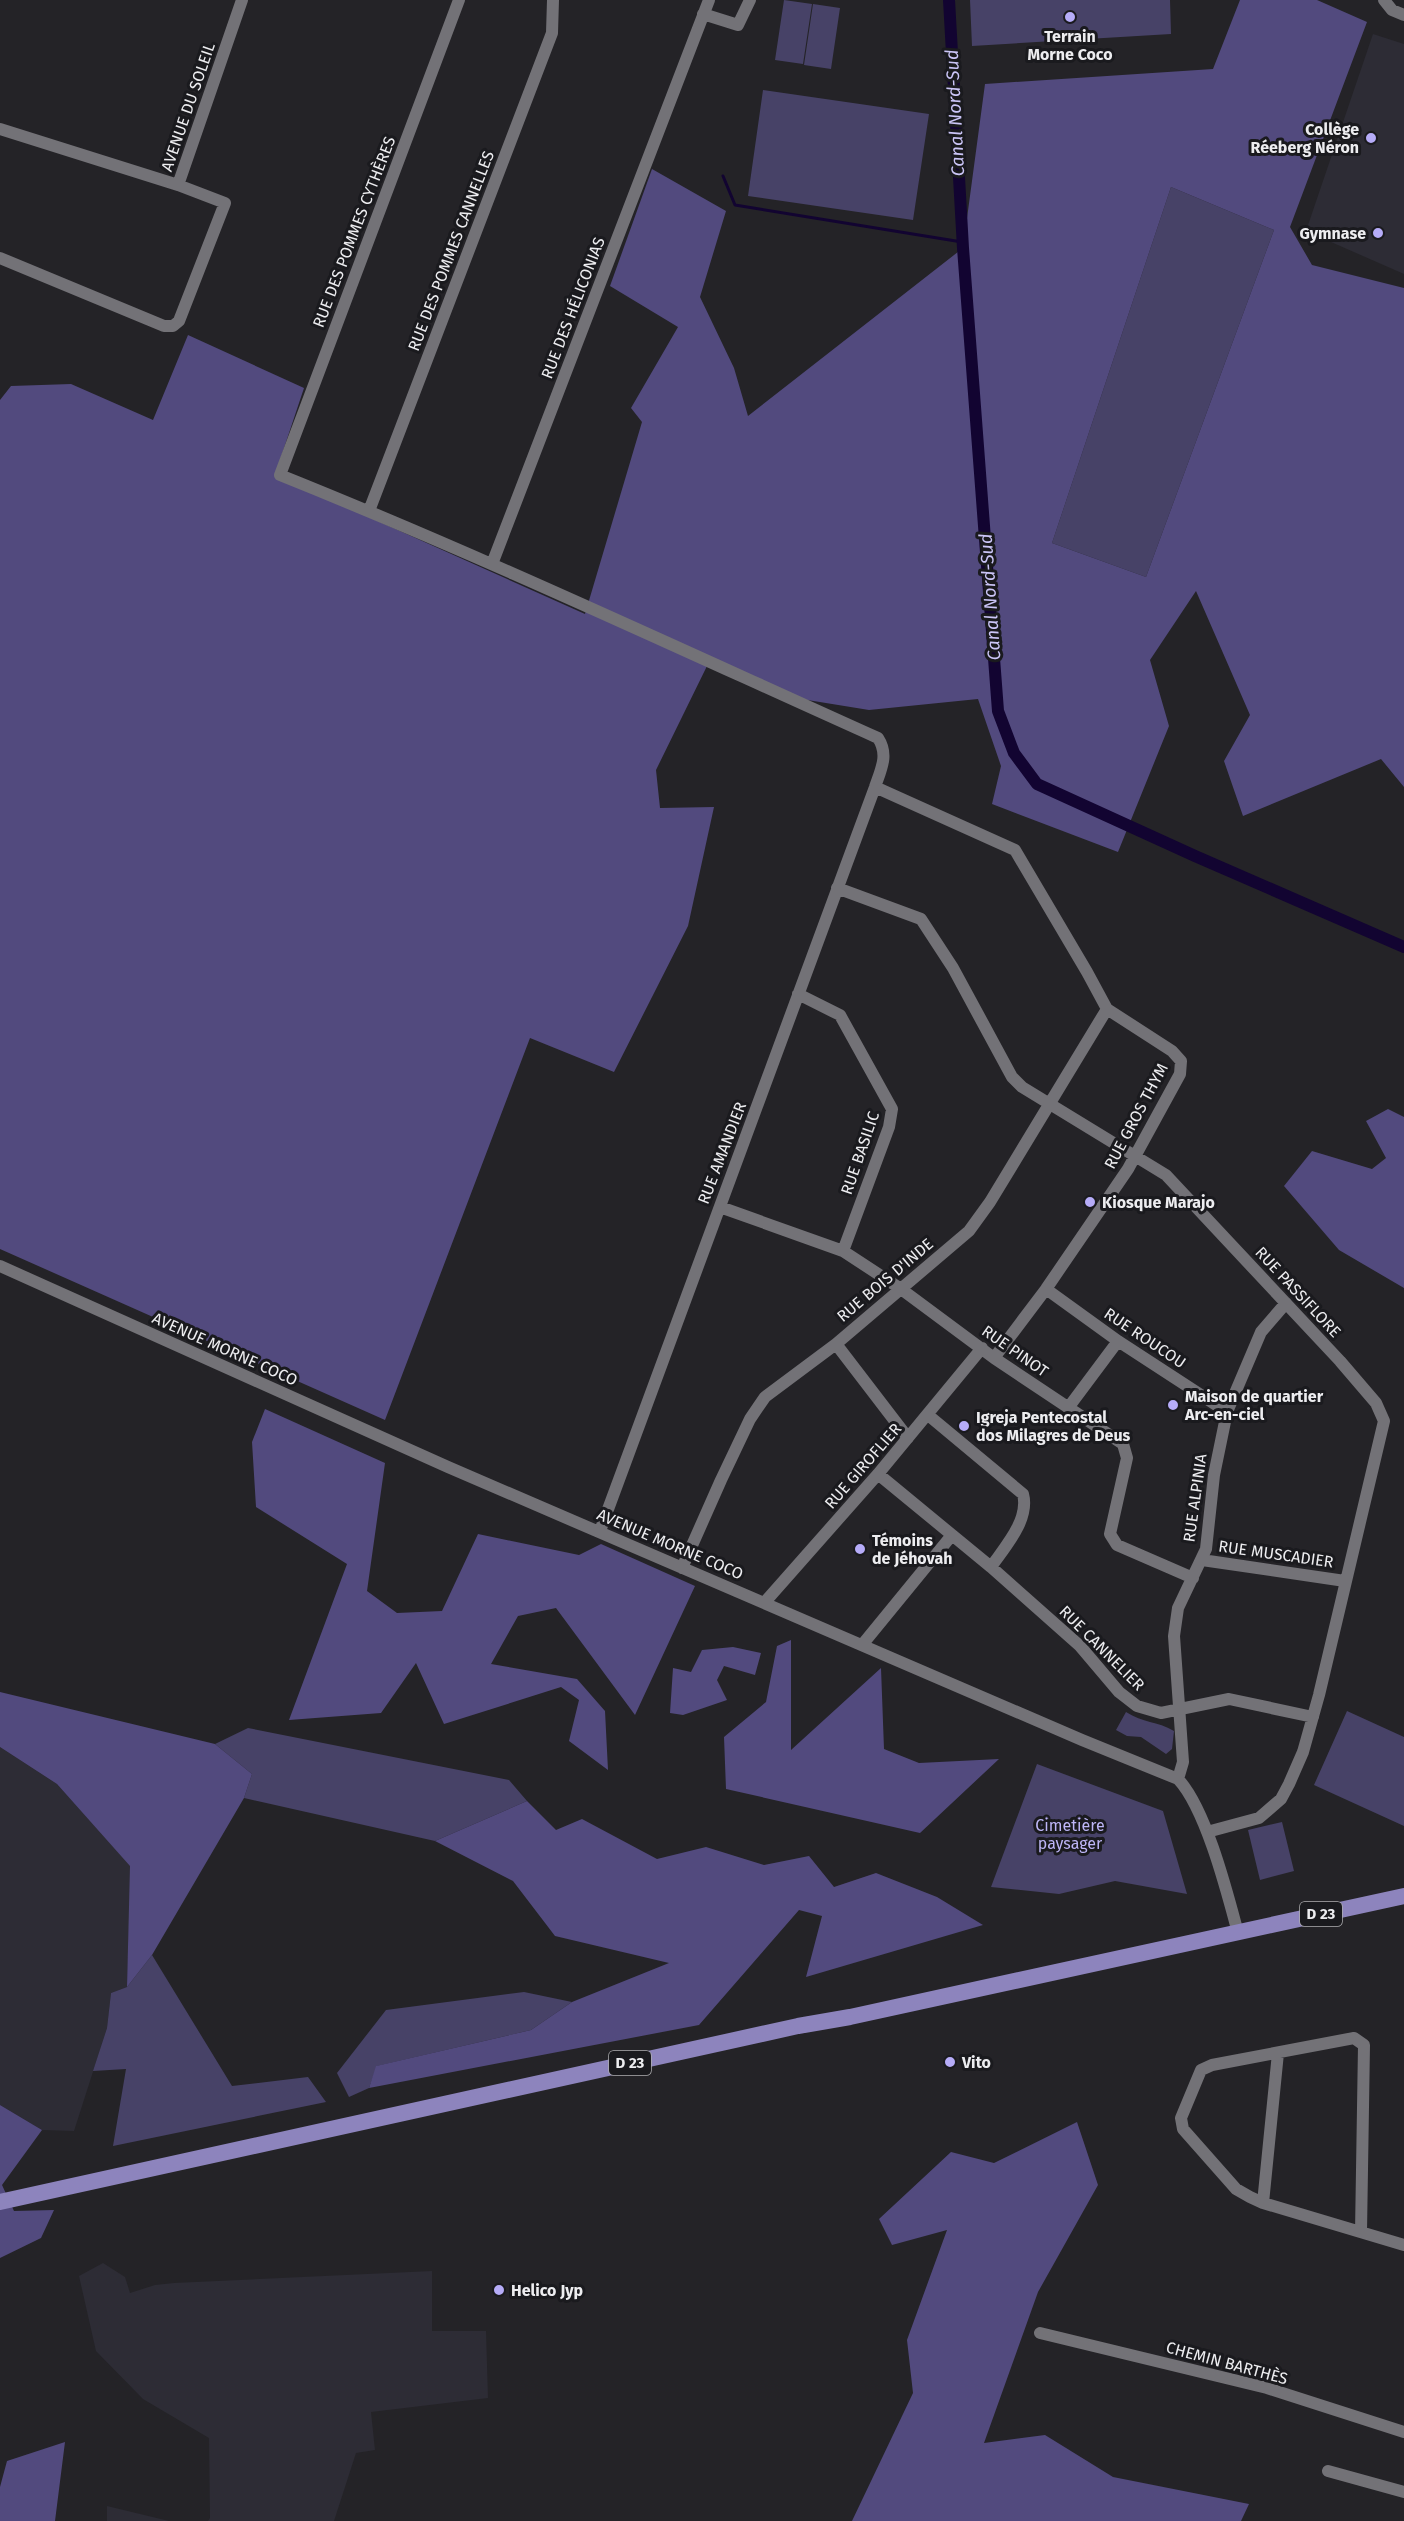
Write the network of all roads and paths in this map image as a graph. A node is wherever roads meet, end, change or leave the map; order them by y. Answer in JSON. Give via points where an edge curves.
{"nodes":[{"id":1,"x":242,"y":0,"type":"edge"},
{"id":2,"x":459,"y":0,"type":"edge"},
{"id":3,"x":553,"y":0,"type":"edge"},
{"id":4,"x":709,"y":0,"type":"edge"},
{"id":5,"x":750,"y":0,"type":"edge"},
{"id":6,"x":1384,"y":0,"type":"edge"},
{"id":7,"x":703,"y":14,"type":"junction"},
{"id":8,"x":1404,"y":15,"type":"edge"},
{"id":9,"x":0,"y":129,"type":"edge"},
{"id":10,"x":178,"y":185,"type":"junction"},
{"id":11,"x":0,"y":258,"type":"edge"},
{"id":12,"x":280,"y":475,"type":"joint"},
{"id":13,"x":369,"y":511,"type":"junction"},
{"id":14,"x":492,"y":564,"type":"junction"},
{"id":15,"x":875,"y":787,"type":"junction"},
{"id":16,"x":837,"y":888,"type":"junction"},
{"id":17,"x":798,"y":994,"type":"junction"},
{"id":18,"x":1107,"y":1009,"type":"junction"},
{"id":19,"x":1049,"y":1103,"type":"junction"},
{"id":20,"x":1135,"y":1157,"type":"junction"},
{"id":21,"x":720,"y":1207,"type":"junction"},
{"id":22,"x":843,"y":1251,"type":"junction"},
{"id":23,"x":0,"y":1266,"type":"edge"},
{"id":24,"x":900,"y":1289,"type":"junction"},
{"id":25,"x":1046,"y":1289,"type":"junction"},
{"id":26,"x":1286,"y":1303,"type":"junction"},
{"id":27,"x":1118,"y":1341,"type":"junction"},
{"id":28,"x":836,"y":1344,"type":"junction"},
{"id":29,"x":982,"y":1348,"type":"junction"},
{"id":30,"x":994,"y":1358,"type":"junction"},
{"id":31,"x":1068,"y":1408,"type":"junction"},
{"id":32,"x":1227,"y":1412,"type":"junction"},
{"id":33,"x":928,"y":1415,"type":"junction"},
{"id":34,"x":908,"y":1438,"type":"junction"},
{"id":35,"x":878,"y":1474,"type":"junction"},
{"id":36,"x":600,"y":1531,"type":"junction"},
{"id":37,"x":952,"y":1535,"type":"junction"},
{"id":38,"x":1202,"y":1560,"type":"junction"},
{"id":39,"x":991,"y":1567,"type":"junction"},
{"id":40,"x":682,"y":1568,"type":"junction"},
{"id":41,"x":1193,"y":1578,"type":"junction"},
{"id":42,"x":1345,"y":1581,"type":"junction"},
{"id":43,"x":765,"y":1602,"type":"junction"},
{"id":44,"x":862,"y":1645,"type":"junction"},
{"id":45,"x":1179,"y":1710,"type":"junction"},
{"id":46,"x":1313,"y":1717,"type":"junction"},
{"id":47,"x":1179,"y":1779,"type":"junction"},
{"id":48,"x":1207,"y":1832,"type":"junction"},
{"id":49,"x":1404,"y":1896,"type":"edge"},
{"id":50,"x":1238,"y":1933,"type":"junction"},
{"id":51,"x":1278,"y":2053,"type":"junction"},
{"id":52,"x":0,"y":2202,"type":"edge"},
{"id":53,"x":1263,"y":2203,"type":"junction"},
{"id":54,"x":1361,"y":2232,"type":"junction"},
{"id":55,"x":1404,"y":2245,"type":"edge"},
{"id":56,"x":1040,"y":2333,"type":"dead end"},
{"id":57,"x":1404,"y":2432,"type":"edge"},
{"id":58,"x":1328,"y":2471,"type":"dead end"},
{"id":59,"x":1404,"y":2492,"type":"edge"}],
"edges":[{"from":1,"to":10,"type":"street","name":"AVENUE DU SOLEIL"},
{"from":2,"to":12,"type":"street","name":"RUE DES POMMES CYTHÈRES"},
{"from":3,"to":13,"type":"street","name":"RUE DES POMMES CANNELLES","via":[[552,33]]},
{"from":4,"to":7,"type":"street","name":"RUE DES HÉLICONIAS"},
{"from":5,"to":7,"type":"street","via":[[738,25]]},
{"from":6,"to":8,"type":"street","via":[[1392,10]]},
{"from":7,"to":14,"type":"street","name":"RUE DES HÉLICONIAS"},
{"from":9,"to":10,"type":"street","name":"AVENUE DU SOLEIL"},
{"from":10,"to":11,"type":"street","via":[[225,203],[179,321],[173,326],[164,326]]},
{"from":12,"to":13,"type":"street","name":"RUE AMANDIER"},
{"from":13,"to":14,"type":"street","name":"RUE AMANDIER"},
{"from":14,"to":15,"type":"street","name":"RUE AMANDIER","via":[[878,738],[885,759]]},
{"from":15,"to":16,"type":"street","name":"RUE AMANDIER"},
{"from":15,"to":18,"type":"street","name":"RUE GROS THYM","via":[[1015,850]]},
{"from":16,"to":17,"type":"street","name":"RUE AMANDIER"},
{"from":16,"to":19,"type":"street","name":"RUE PASSIFLORE","via":[[921,919],[953,968],[1012,1077]]},
{"from":17,"to":21,"type":"street","name":"RUE AMANDIER"},
{"from":17,"to":22,"type":"street","name":"RUE BASILIC","via":[[840,1015],[892,1109],[889,1127]]},
{"from":18,"to":19,"type":"street","name":"RUE BOIS D'INDE"},
{"from":18,"to":20,"type":"street","name":"RUE GROS THYM","via":[[1172,1051],[1181,1061],[1180,1074]]},
{"from":19,"to":20,"type":"street","name":"RUE PASSIFLORE"},
{"from":19,"to":24,"type":"street","name":"RUE BOIS D'INDE","via":[[969,1231]]},
{"from":20,"to":25,"type":"street","name":"RUE GROS THYM"},
{"from":20,"to":26,"type":"street","name":"RUE PASSIFLORE","via":[[1166,1175]]},
{"from":21,"to":22,"type":"street","name":"RUE PINOT"},
{"from":21,"to":36,"type":"street","name":"RUE AMANDIER"},
{"from":22,"to":24,"type":"street","name":"RUE PINOT"},
{"from":23,"to":36,"type":"street","name":"AVENUE MORNE COCO"},
{"from":24,"to":28,"type":"street","name":"RUE BOIS D'INDE"},
{"from":24,"to":29,"type":"street","name":"RUE PINOT"},
{"from":25,"to":27,"type":"street","name":"RUE ROUCOU"},
{"from":25,"to":30,"type":"street","name":"RUE GROS THYM"},
{"from":26,"to":32,"type":"street","name":"RUE ALPINIA","via":[[1261,1332]]},
{"from":26,"to":42,"type":"street","name":"RUE PASSIFLORE","via":[[1377,1403],[1384,1421]]},
{"from":27,"to":31,"type":"street"},
{"from":27,"to":32,"type":"street","name":"RUE ROUCOU"},
{"from":28,"to":34,"type":"street"},
{"from":28,"to":40,"type":"street","name":"RUE BOIS D'INDE","via":[[760,1404]]},
{"from":29,"to":30,"type":"street","name":"RUE PINOT"},
{"from":29,"to":33,"type":"street","name":"RUE GIROFLIER"},
{"from":30,"to":31,"type":"street","name":"RUE PINOT"},
{"from":31,"to":41,"type":"street","name":"RUE PINOT","via":[[1123,1444],[1126,1458],[1110,1534],[1117,1545]]},
{"from":32,"to":38,"type":"street","name":"RUE ALPINIA"},
{"from":33,"to":34,"type":"street","name":"RUE GIROFLIER"},
{"from":33,"to":39,"type":"street","via":[[1023,1494],[1019,1523]]},
{"from":34,"to":35,"type":"street","name":"RUE GIROFLIER"},
{"from":35,"to":37,"type":"street","name":"RUE CANNELIER"},
{"from":35,"to":43,"type":"street","name":"RUE GIROFLIER"},
{"from":36,"to":40,"type":"street","name":"AVENUE MORNE COCO"},
{"from":37,"to":39,"type":"street","name":"RUE CANNELIER"},
{"from":37,"to":44,"type":"street"},
{"from":38,"to":41,"type":"street","name":"RUE ALPINIA"},
{"from":38,"to":42,"type":"street","name":"RUE MUSCADIER"},
{"from":39,"to":45,"type":"street","name":"RUE CANNELIER","via":[[1080,1646],[1119,1692],[1137,1706],[1161,1713]]},
{"from":40,"to":43,"type":"street","name":"AVENUE MORNE COCO"},
{"from":41,"to":45,"type":"street","name":"RUE ALPINIA","via":[[1178,1608],[1174,1636]]},
{"from":42,"to":46,"type":"street","name":"RUE PASSIFLORE"},
{"from":43,"to":44,"type":"street","name":"AVENUE MORNE COCO"},
{"from":44,"to":47,"type":"street","name":"AVENUE MORNE COCO"},
{"from":45,"to":46,"type":"street","name":"RUE CANNELIER","via":[[1229,1699]]},
{"from":45,"to":47,"type":"street","name":"RUE ALPINIA","via":[[1184,1762]]},
{"from":46,"to":48,"type":"street","name":"RUE PASSIFLORE","via":[[1303,1752],[1281,1799],[1259,1818]]},
{"from":47,"to":48,"type":"street","via":[[1188,1789]]},
{"from":48,"to":50,"type":"street"},
{"from":49,"to":50,"type":"main road","number":"D 23"},
{"from":50,"to":52,"type":"main road","number":"D 23"},
{"from":51,"to":53,"type":"street"},
{"from":51,"to":53,"type":"street","via":[[1201,2070],[1181,2118],[1183,2129],[1236,2188]]},
{"from":51,"to":54,"type":"street","via":[[1354,2038],[1364,2045]]},
{"from":53,"to":54,"type":"street"},
{"from":54,"to":55,"type":"street"},
{"from":56,"to":57,"type":"street","name":"CHEMIN BARTHÈS","via":[[1267,2388]]},
{"from":58,"to":59,"type":"street"}]}
